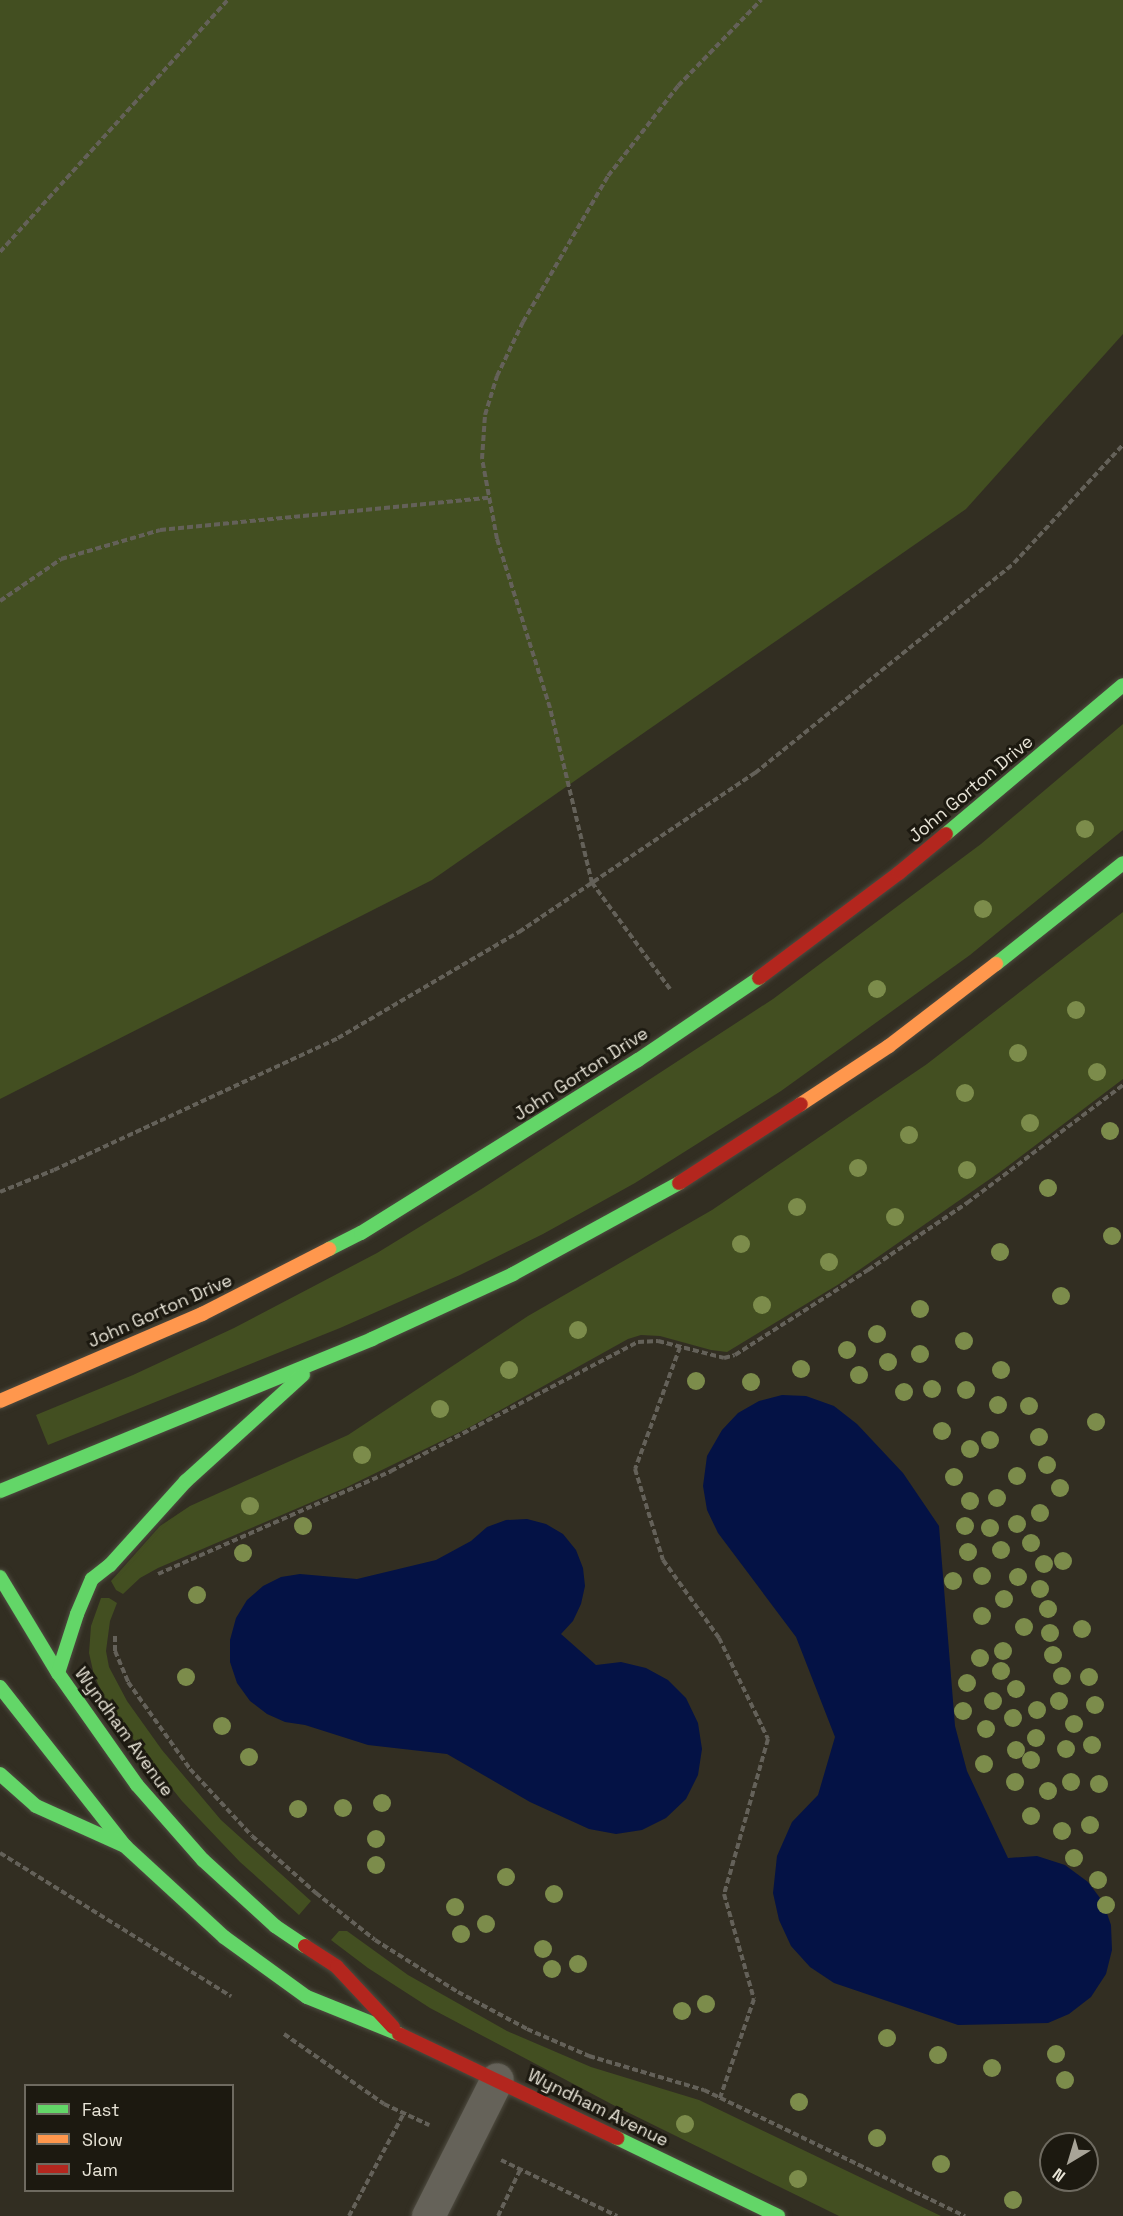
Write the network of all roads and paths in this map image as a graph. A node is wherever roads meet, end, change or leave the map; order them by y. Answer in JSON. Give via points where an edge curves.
{"nodes":[{"id":1,"x":228,"y":0,"type":"edge"},
{"id":2,"x":761,"y":0,"type":"edge"},
{"id":3,"x":0,"y":252,"type":"edge"},
{"id":4,"x":1123,"y":446,"type":"edge"},
{"id":5,"x":488,"y":498,"type":"junction"},
{"id":6,"x":0,"y":601,"type":"edge"},
{"id":7,"x":1123,"y":686,"type":"edge"},
{"id":8,"x":1123,"y":863,"type":"edge"},
{"id":9,"x":592,"y":883,"type":"junction"},
{"id":10,"x":694,"y":1022,"type":"junction"},
{"id":11,"x":1123,"y":1085,"type":"edge"},
{"id":12,"x":0,"y":1191,"type":"edge"},
{"id":13,"x":680,"y":1346,"type":"junction"},
{"id":14,"x":320,"y":1360,"type":"junction"},
{"id":15,"x":0,"y":1401,"type":"edge"},
{"id":16,"x":0,"y":1491,"type":"edge"},
{"id":17,"x":0,"y":1577,"type":"edge"},
{"id":18,"x":150,"y":1579,"type":"dead end"},
{"id":19,"x":116,"y":1626,"type":"dead end"},
{"id":20,"x":58,"y":1673,"type":"junction"},
{"id":21,"x":0,"y":1687,"type":"edge"},
{"id":22,"x":0,"y":1774,"type":"edge"},
{"id":23,"x":125,"y":1846,"type":"junction"},
{"id":24,"x":400,"y":2035,"type":"junction"},
{"id":25,"x":497,"y":2079,"type":"junction"},
{"id":26,"x":720,"y":2098,"type":"junction"},
{"id":27,"x":404,"y":2113,"type":"dead end"},
{"id":28,"x":348,"y":2216,"type":"edge"},
{"id":29,"x":428,"y":2216,"type":"edge"},
{"id":30,"x":498,"y":2216,"type":"edge"},
{"id":31,"x":617,"y":2216,"type":"edge"},
{"id":32,"x":778,"y":2216,"type":"edge"},
{"id":33,"x":966,"y":2216,"type":"edge"}],
"edges":[{"from":1,"to":3,"type":"path"},
{"from":2,"to":5,"type":"path","via":[[678,86],[608,176],[523,322],[497,376],[485,415],[482,459]]},
{"from":4,"to":9,"type":"path","via":[[1014,563],[755,773]]},
{"from":5,"to":6,"type":"path","via":[[160,530],[61,559]]},
{"from":5,"to":9,"type":"path","via":[[550,708]]},
{"from":7,"to":10,"type":"main road","name":"John Gorton Drive","via":[[899,873]]},
{"from":8,"to":14,"type":"main road","via":[[889,1046],[670,1189],[513,1274]]},
{"from":9,"to":10,"type":"path"},
{"from":9,"to":12,"type":"path","via":[[519,932],[338,1038],[54,1170]]},
{"from":10,"to":15,"type":"main road","name":"John Gorton Drive","via":[[361,1233],[202,1314]]},
{"from":11,"to":13,"type":"path","via":[[967,1203],[759,1341],[730,1358]]},
{"from":13,"to":18,"type":"path","via":[[651,1340],[638,1342],[391,1472]]},
{"from":13,"to":26,"type":"path","via":[[635,1469],[663,1560],[719,1638],[768,1738],[724,1894],[754,1999]]},
{"from":14,"to":16,"type":"main road"},
{"from":14,"to":20,"type":"main road","via":[[186,1480],[93,1579]]},
{"from":17,"to":20,"type":"main road","name":"Wyndham Avenue"},
{"from":19,"to":26,"type":"path","via":[[115,1651],[122,1670],[177,1753],[252,1836],[354,1923],[458,1992],[527,2029],[590,2056],[694,2086]]},
{"from":20,"to":24,"type":"main road","name":"Wyndham Avenue","via":[[137,1785],[203,1860],[275,1926],[337,1967]]},
{"from":21,"to":23,"type":"main road","name":"Wyndham Avenue"},
{"from":22,"to":23,"type":"main road","via":[[36,1806]]},
{"from":23,"to":24,"type":"main road","name":"Wyndham Avenue","via":[[224,1937],[307,1997]]},
{"from":24,"to":25,"type":"main road","name":"Wyndham Avenue"},
{"from":25,"to":29,"type":"street"},
{"from":25,"to":32,"type":"main road","name":"Wyndham Avenue"},
{"from":26,"to":33,"type":"path"},
{"from":27,"to":28,"type":"path"},
{"from":30,"to":31,"type":"path","via":[[520,2170]]}]}
